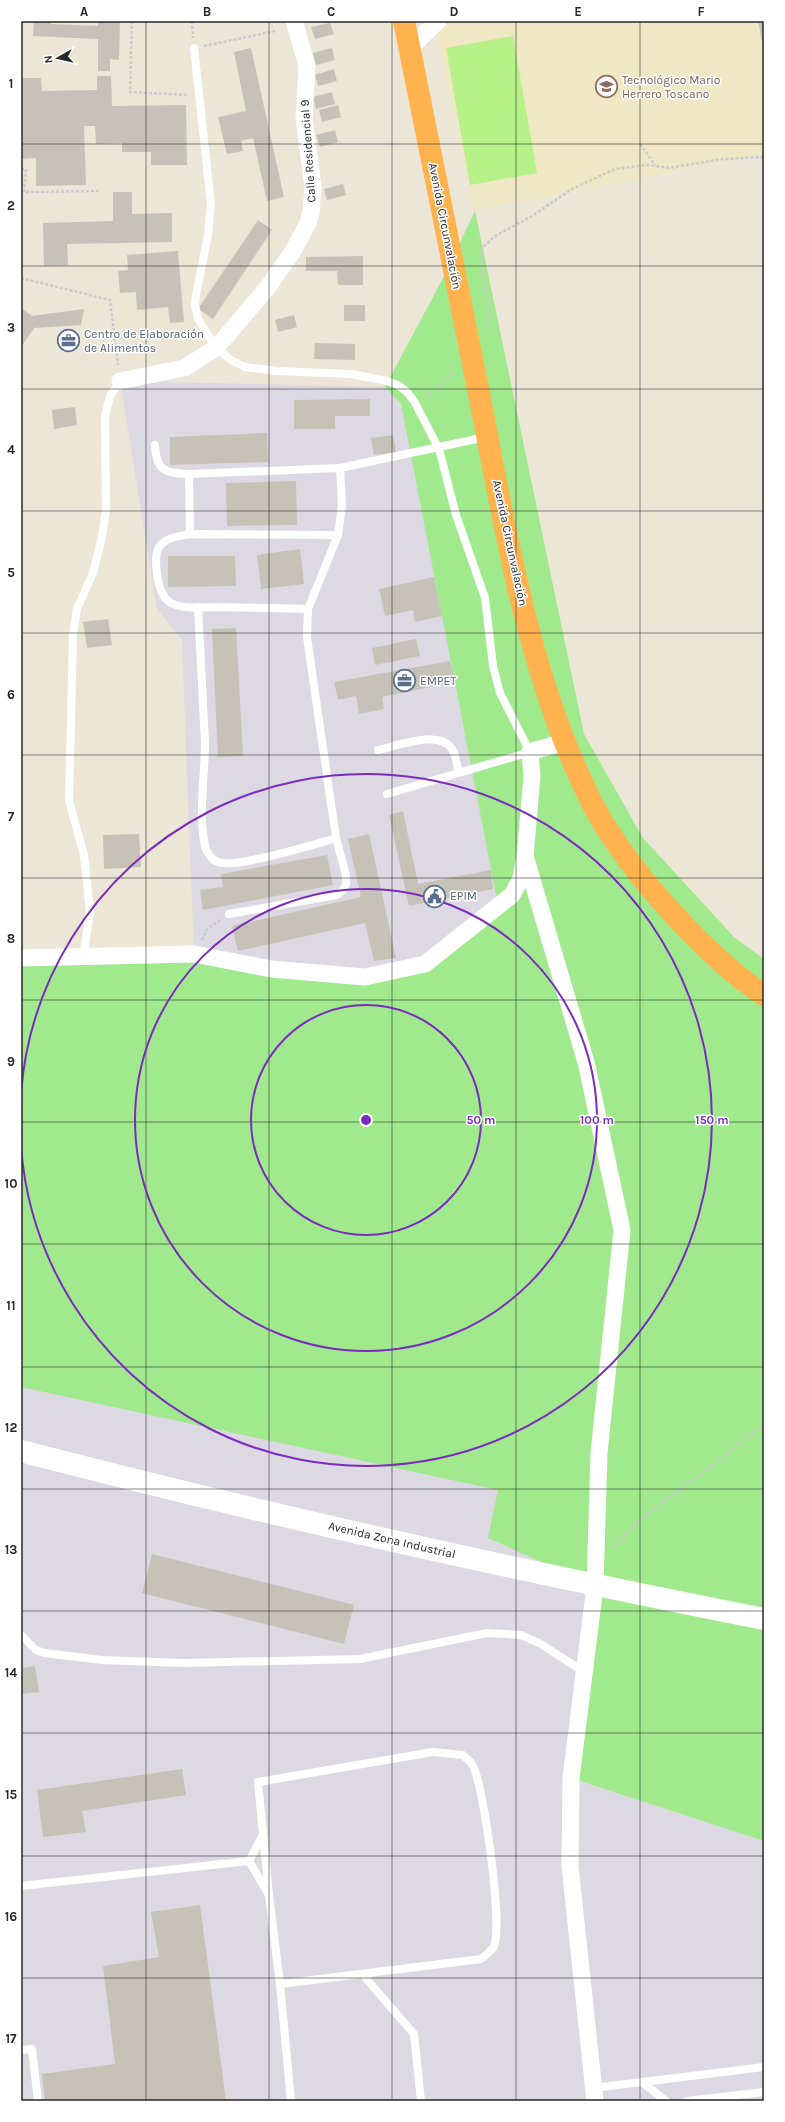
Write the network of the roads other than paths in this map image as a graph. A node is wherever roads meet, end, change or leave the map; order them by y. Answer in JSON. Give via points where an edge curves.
{"nodes":[{"id":1,"x":294,"y":21,"type":"edge"},
{"id":2,"x":404,"y":21,"type":"edge"},
{"id":3,"x":438,"y":21,"type":"edge"},
{"id":4,"x":194,"y":48,"type":"road end"},
{"id":5,"x":410,"y":48,"type":"junction"},
{"id":6,"x":216,"y":348,"type":"junction"},
{"id":7,"x":120,"y":381,"type":"joint"},
{"id":8,"x":487,"y":437,"type":"junction"},
{"id":9,"x":155,"y":445,"type":"dead end"},
{"id":10,"x":439,"y":449,"type":"junction"},
{"id":11,"x":340,"y":468,"type":"junction"},
{"id":12,"x":189,"y":474,"type":"junction"},
{"id":13,"x":190,"y":534,"type":"junction"},
{"id":14,"x":338,"y":536,"type":"junction"},
{"id":15,"x":198,"y":607,"type":"junction"},
{"id":16,"x":308,"y":609,"type":"junction"},
{"id":17,"x":564,"y":742,"type":"junction"},
{"id":18,"x":378,"y":750,"type":"dead end"},
{"id":19,"x":530,"y":752,"type":"junction"},
{"id":20,"x":459,"y":773,"type":"junction"},
{"id":21,"x":387,"y":794,"type":"dead end"},
{"id":22,"x":336,"y":838,"type":"junction"},
{"id":23,"x":526,"y":856,"type":"junction"},
{"id":24,"x":512,"y":895,"type":"junction"},
{"id":25,"x":229,"y":914,"type":"road end"},
{"id":26,"x":543,"y":917,"type":"junction"},
{"id":27,"x":83,"y":957,"type":"junction"},
{"id":28,"x":21,"y":958,"type":"edge"},
{"id":29,"x":764,"y":995,"type":"edge"},
{"id":30,"x":21,"y":1451,"type":"edge"},
{"id":31,"x":595,"y":1586,"type":"junction"},
{"id":32,"x":764,"y":1619,"type":"edge"},
{"id":33,"x":21,"y":1635,"type":"edge"},
{"id":34,"x":583,"y":1670,"type":"junction"},
{"id":35,"x":263,"y":1835,"type":"junction"},
{"id":36,"x":249,"y":1861,"type":"junction"},
{"id":37,"x":21,"y":1886,"type":"edge"},
{"id":38,"x":269,"y":1895,"type":"junction"},
{"id":39,"x":363,"y":1975,"type":"junction"},
{"id":40,"x":280,"y":1984,"type":"junction"},
{"id":41,"x":21,"y":2050,"type":"edge"},
{"id":42,"x":764,"y":2067,"type":"edge"},
{"id":43,"x":642,"y":2082,"type":"junction"},
{"id":44,"x":764,"y":2092,"type":"edge"},
{"id":45,"x":594,"y":2095,"type":"edge"},
{"id":46,"x":38,"y":2101,"type":"edge"},
{"id":47,"x":291,"y":2101,"type":"edge"},
{"id":48,"x":421,"y":2101,"type":"edge"},
{"id":49,"x":666,"y":2101,"type":"edge"},
{"id":50,"x":687,"y":2101,"type":"edge"}],
"edges":[{"from":1,"to":6,"type":"street","name":"Calle Residencial 9","via":[[307,66],[304,118],[312,174],[311,212],[293,251],[268,287]]},
{"from":2,"to":5,"type":"highway","name":"Avenida Circunvalación"},
{"from":3,"to":5,"type":"street"},
{"from":4,"to":6,"type":"lane","via":[[210,204],[208,235],[195,305],[198,319]]},
{"from":5,"to":8,"type":"highway","name":"Avenida Circunvalación"},
{"from":6,"to":7,"type":"street","name":"Calle Residencial 9","via":[[184,368]]},
{"from":6,"to":10,"type":"lane","via":[[231,360],[259,370],[351,374],[387,380],[398,385],[414,401]]},
{"from":7,"to":27,"type":"lane","via":[[110,396],[106,417],[106,510],[102,537],[93,573],[77,609],[73,635],[68,801],[84,855],[90,912]]},
{"from":8,"to":10,"type":"lane"},
{"from":8,"to":17,"type":"highway","name":"Avenida Circunvalación","via":[[530,637],[544,688]]},
{"from":9,"to":12,"type":"lane","via":[[159,464],[164,470]]},
{"from":10,"to":11,"type":"lane"},
{"from":10,"to":19,"type":"lane","via":[[451,500],[485,598],[493,666],[500,693]]},
{"from":11,"to":12,"type":"lane"},
{"from":11,"to":14,"type":"lane","via":[[342,506]]},
{"from":12,"to":13,"type":"lane"},
{"from":13,"to":14,"type":"lane"},
{"from":13,"to":15,"type":"lane","via":[[169,538],[162,543],[156,553],[156,566],[158,581],[164,596],[170,602]]},
{"from":14,"to":16,"type":"lane"},
{"from":15,"to":16,"type":"lane"},
{"from":15,"to":22,"type":"lane","via":[[205,744],[203,825],[206,848],[210,856],[218,862],[229,864]]},
{"from":16,"to":22,"type":"lane","via":[[307,637],[312,681]]},
{"from":17,"to":19,"type":"street"},
{"from":17,"to":29,"type":"highway","name":"Avenida Circunvalación","via":[[594,808],[643,879],[714,955]]},
{"from":18,"to":20,"type":"lane","via":[[423,740],[445,741],[453,749]]},
{"from":19,"to":20,"type":"lane"},
{"from":19,"to":23,"type":"street","via":[[532,777]]},
{"from":20,"to":21,"type":"lane"},
{"from":22,"to":25,"type":"lane","via":[[346,875],[346,884],[337,895]]},
{"from":23,"to":24,"type":"street","via":[[521,878]]},
{"from":23,"to":26,"type":"street"},
{"from":24,"to":26,"type":"street","via":[[528,900]]},
{"from":24,"to":27,"type":"street","via":[[425,964],[365,977],[271,969],[194,954]]},
{"from":26,"to":31,"type":"street","via":[[586,1062],[622,1230],[599,1453]]},
{"from":27,"to":28,"type":"street"},
{"from":30,"to":31,"type":"main road","name":"Avenida Zona Industrial","via":[[155,1486]]},
{"from":31,"to":32,"type":"main road","name":"Avenida Zona Industrial"},
{"from":31,"to":34,"type":"street"},
{"from":33,"to":34,"type":"lane","via":[[36,1650],[44,1653],[102,1660],[184,1663],[360,1659],[488,1633],[521,1635],[540,1643]]},
{"from":34,"to":45,"type":"street","via":[[571,1778],[570,1866]]},
{"from":35,"to":36,"type":"lane"},
{"from":35,"to":38,"type":"lane"},
{"from":35,"to":39,"type":"lane","via":[[258,1782],[433,1752],[463,1754],[473,1765],[481,1792],[496,1897],[498,1932],[494,1947],[481,1959]]},
{"from":36,"to":37,"type":"lane"},
{"from":36,"to":38,"type":"lane"},
{"from":38,"to":40,"type":"lane"},
{"from":39,"to":40,"type":"lane"},
{"from":39,"to":48,"type":"lane","via":[[414,2034]]},
{"from":40,"to":47,"type":"lane"},
{"from":41,"to":46,"type":"lane","via":[[32,2049]]},
{"from":42,"to":43,"type":"lane"},
{"from":43,"to":45,"type":"lane"},
{"from":43,"to":49,"type":"lane"},
{"from":44,"to":50,"type":"lane"}]}
